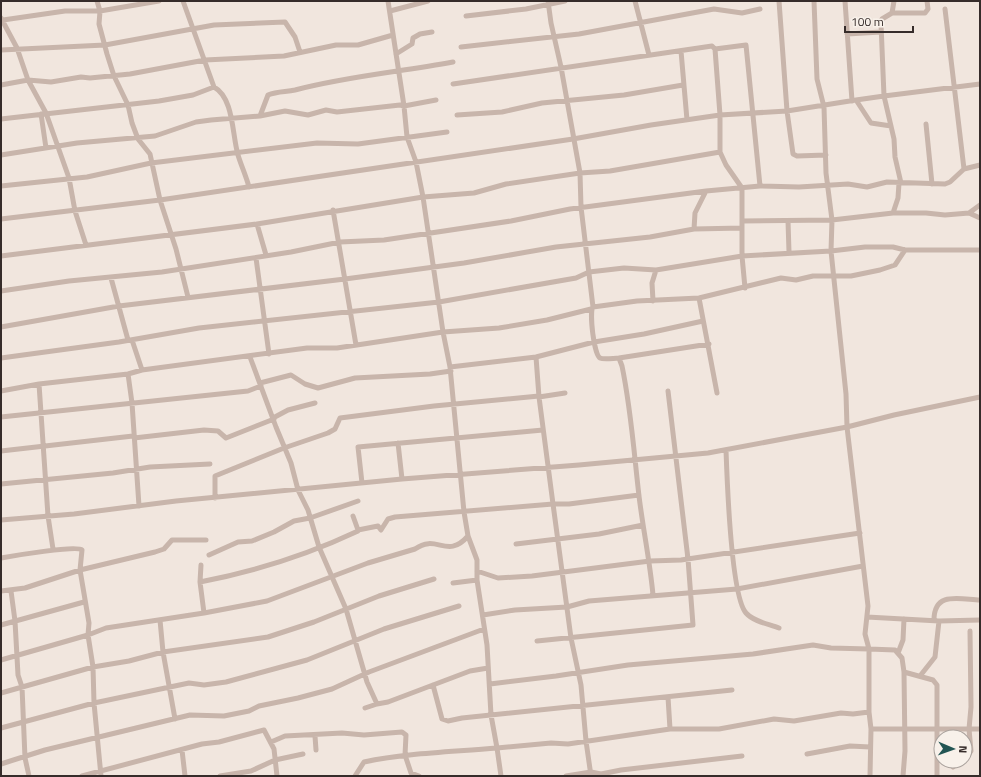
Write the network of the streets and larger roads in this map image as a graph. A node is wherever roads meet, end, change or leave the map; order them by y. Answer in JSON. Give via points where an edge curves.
{"nodes":[{"id":1,"x":97,"y":1,"type":"edge"},
{"id":2,"x":159,"y":1,"type":"edge"},
{"id":3,"x":183,"y":1,"type":"edge"},
{"id":4,"x":388,"y":1,"type":"edge"},
{"id":5,"x":428,"y":1,"type":"edge"},
{"id":6,"x":565,"y":1,"type":"edge"},
{"id":7,"x":635,"y":1,"type":"edge"},
{"id":8,"x":779,"y":1,"type":"edge"},
{"id":9,"x":814,"y":1,"type":"edge"},
{"id":10,"x":845,"y":1,"type":"edge"},
{"id":11,"x":894,"y":1,"type":"edge"},
{"id":12,"x":927,"y":1,"type":"edge"},
{"id":13,"x":549,"y":2,"type":"edge"},
{"id":14,"x":760,"y":8,"type":"dead end"},
{"id":15,"x":945,"y":9,"type":"dead end"},
{"id":16,"x":100,"y":11,"type":"junction"},
{"id":17,"x":390,"y":11,"type":"junction"},
{"id":18,"x":892,"y":13,"type":"junction"},
{"id":19,"x":466,"y":16,"type":"dead end"},
{"id":20,"x":2,"y":19,"type":"edge"},
{"id":21,"x":641,"y":22,"type":"junction"},
{"id":22,"x":192,"y":30,"type":"junction"},
{"id":23,"x":432,"y":32,"type":"dead end"},
{"id":24,"x":881,"y":32,"type":"junction"},
{"id":25,"x":847,"y":34,"type":"junction"},
{"id":26,"x":393,"y":35,"type":"junction"},
{"id":27,"x":554,"y":38,"type":"junction"},
{"id":28,"x":105,"y":45,"type":"junction"},
{"id":29,"x":461,"y":47,"type":"dead end"},
{"id":30,"x":17,"y":48,"type":"junction"},
{"id":31,"x":715,"y":49,"type":"junction"},
{"id":32,"x":1,"y":50,"type":"edge"},
{"id":33,"x":681,"y":51,"type":"junction"},
{"id":34,"x":300,"y":52,"type":"junction"},
{"id":35,"x":396,"y":54,"type":"junction"},
{"id":36,"x":649,"y":55,"type":"junction"},
{"id":37,"x":205,"y":60,"type":"junction"},
{"id":38,"x":453,"y":62,"type":"dead end"},
{"id":39,"x":561,"y":67,"type":"junction"},
{"id":40,"x":398,"y":72,"type":"junction"},
{"id":41,"x":114,"y":76,"type":"junction"},
{"id":42,"x":28,"y":80,"type":"junction"},
{"id":43,"x":453,"y":84,"type":"dead end"},
{"id":44,"x":980,"y":84,"type":"edge"},
{"id":45,"x":1,"y":85,"type":"edge"},
{"id":46,"x":683,"y":85,"type":"junction"},
{"id":47,"x":214,"y":87,"type":"junction"},
{"id":48,"x":954,"y":87,"type":"junction"},
{"id":49,"x":884,"y":96,"type":"junction"},
{"id":50,"x":436,"y":100,"type":"dead end"},
{"id":51,"x":854,"y":100,"type":"junction"},
{"id":52,"x":567,"y":102,"type":"junction"},
{"id":53,"x":128,"y":105,"type":"junction"},
{"id":54,"x":404,"y":106,"type":"junction"},
{"id":55,"x":824,"y":106,"type":"junction"},
{"id":56,"x":787,"y":111,"type":"junction"},
{"id":57,"x":44,"y":113,"type":"junction"},
{"id":58,"x":754,"y":114,"type":"junction"},
{"id":59,"x":457,"y":115,"type":"dead end"},
{"id":60,"x":260,"y":116,"type":"junction"},
{"id":61,"x":720,"y":116,"type":"junction"},
{"id":62,"x":232,"y":118,"type":"junction"},
{"id":63,"x":1,"y":119,"type":"edge"},
{"id":64,"x":687,"y":120,"type":"junction"},
{"id":65,"x":926,"y":124,"type":"dead end"},
{"id":66,"x":891,"y":126,"type":"junction"},
{"id":67,"x":447,"y":132,"type":"dead end"},
{"id":68,"x":408,"y":137,"type":"junction"},
{"id":69,"x":138,"y":139,"type":"junction"},
{"id":70,"x":573,"y":139,"type":"junction"},
{"id":71,"x":57,"y":147,"type":"junction"},
{"id":72,"x":46,"y":148,"type":"junction"},
{"id":73,"x":720,"y":152,"type":"junction"},
{"id":74,"x":238,"y":153,"type":"junction"},
{"id":75,"x":826,"y":154,"type":"junction"},
{"id":76,"x":1,"y":155,"type":"edge"},
{"id":77,"x":416,"y":162,"type":"junction"},
{"id":78,"x":151,"y":163,"type":"junction"},
{"id":79,"x":980,"y":165,"type":"edge"},
{"id":80,"x":964,"y":169,"type":"junction"},
{"id":81,"x":580,"y":173,"type":"junction"},
{"id":82,"x":69,"y":178,"type":"junction"},
{"id":83,"x":900,"y":183,"type":"junction"},
{"id":84,"x":932,"y":184,"type":"junction"},
{"id":85,"x":1,"y":186,"type":"edge"},
{"id":86,"x":760,"y":186,"type":"junction"},
{"id":87,"x":828,"y":186,"type":"junction"},
{"id":88,"x":249,"y":187,"type":"junction"},
{"id":89,"x":742,"y":188,"type":"junction"},
{"id":90,"x":706,"y":191,"type":"junction"},
{"id":91,"x":422,"y":197,"type":"junction"},
{"id":92,"x":160,"y":200,"type":"junction"},
{"id":93,"x":980,"y":205,"type":"edge"},
{"id":94,"x":581,"y":207,"type":"junction"},
{"id":95,"x":333,"y":210,"type":"junction"},
{"id":96,"x":75,"y":211,"type":"junction"},
{"id":97,"x":893,"y":213,"type":"junction"},
{"id":98,"x":969,"y":213,"type":"junction"},
{"id":99,"x":980,"y":218,"type":"edge"},
{"id":100,"x":1,"y":219,"type":"edge"},
{"id":101,"x":832,"y":220,"type":"junction"},
{"id":102,"x":742,"y":221,"type":"junction"},
{"id":103,"x":788,"y":221,"type":"junction"},
{"id":104,"x":258,"y":224,"type":"junction"},
{"id":105,"x":742,"y":228,"type":"junction"},
{"id":106,"x":694,"y":229,"type":"junction"},
{"id":107,"x":427,"y":234,"type":"junction"},
{"id":108,"x":172,"y":235,"type":"junction"},
{"id":109,"x":340,"y":242,"type":"junction"},
{"id":110,"x":584,"y":243,"type":"junction"},
{"id":111,"x":86,"y":245,"type":"junction"},
{"id":112,"x":905,"y":250,"type":"junction"},
{"id":113,"x":980,"y":250,"type":"edge"},
{"id":114,"x":831,"y":251,"type":"junction"},
{"id":115,"x":789,"y":252,"type":"junction"},
{"id":116,"x":266,"y":255,"type":"junction"},
{"id":117,"x":1,"y":256,"type":"edge"},
{"id":118,"x":742,"y":256,"type":"junction"},
{"id":119,"x":256,"y":258,"type":"junction"},
{"id":120,"x":433,"y":267,"type":"junction"},
{"id":121,"x":181,"y":269,"type":"junction"},
{"id":122,"x":656,"y":270,"type":"junction"},
{"id":123,"x":589,"y":272,"type":"junction"},
{"id":124,"x":834,"y":276,"type":"junction"},
{"id":125,"x":111,"y":278,"type":"junction"},
{"id":126,"x":345,"y":279,"type":"junction"},
{"id":127,"x":745,"y":288,"type":"junction"},
{"id":128,"x":260,"y":289,"type":"junction"},
{"id":129,"x":1,"y":291,"type":"edge"},
{"id":130,"x":188,"y":297,"type":"junction"},
{"id":131,"x":700,"y":298,"type":"junction"},
{"id":132,"x":653,"y":301,"type":"junction"},
{"id":133,"x":439,"y":302,"type":"junction"},
{"id":134,"x":120,"y":306,"type":"junction"},
{"id":135,"x":592,"y":308,"type":"junction"},
{"id":136,"x":350,"y":312,"type":"junction"},
{"id":137,"x":703,"y":321,"type":"junction"},
{"id":138,"x":265,"y":322,"type":"junction"},
{"id":139,"x":1,"y":327,"type":"edge"},
{"id":140,"x":443,"y":332,"type":"junction"},
{"id":141,"x":130,"y":340,"type":"junction"},
{"id":142,"x":594,"y":342,"type":"junction"},
{"id":143,"x":709,"y":344,"type":"junction"},
{"id":144,"x":356,"y":345,"type":"junction"},
{"id":145,"x":269,"y":354,"type":"junction"},
{"id":146,"x":250,"y":357,"type":"junction"},
{"id":147,"x":536,"y":357,"type":"junction"},
{"id":148,"x":1,"y":358,"type":"edge"},
{"id":149,"x":619,"y":358,"type":"junction"},
{"id":150,"x":451,"y":369,"type":"junction"},
{"id":151,"x":142,"y":370,"type":"junction"},
{"id":152,"x":128,"y":374,"type":"junction"},
{"id":153,"x":39,"y":384,"type":"junction"},
{"id":154,"x":260,"y":384,"type":"junction"},
{"id":155,"x":1,"y":391,"type":"edge"},
{"id":156,"x":668,"y":391,"type":"dead end"},
{"id":157,"x":565,"y":393,"type":"dead end"},
{"id":158,"x":717,"y":393,"type":"dead end"},
{"id":159,"x":539,"y":396,"type":"junction"},
{"id":160,"x":980,"y":397,"type":"edge"},
{"id":161,"x":132,"y":403,"type":"junction"},
{"id":162,"x":315,"y":403,"type":"dead end"},
{"id":163,"x":454,"y":404,"type":"junction"},
{"id":164,"x":42,"y":412,"type":"junction"},
{"id":165,"x":1,"y":417,"type":"edge"},
{"id":166,"x":273,"y":418,"type":"junction"},
{"id":167,"x":847,"y":427,"type":"junction"},
{"id":168,"x":543,"y":430,"type":"junction"},
{"id":169,"x":134,"y":437,"type":"junction"},
{"id":170,"x":458,"y":439,"type":"junction"},
{"id":171,"x":398,"y":443,"type":"junction"},
{"id":172,"x":44,"y":445,"type":"junction"},
{"id":173,"x":284,"y":448,"type":"junction"},
{"id":174,"x":726,"y":450,"type":"junction"},
{"id":175,"x":1,"y":451,"type":"edge"},
{"id":176,"x":676,"y":456,"type":"junction"},
{"id":177,"x":637,"y":459,"type":"junction"},
{"id":178,"x":210,"y":464,"type":"dead end"},
{"id":179,"x":549,"y":467,"type":"junction"},
{"id":180,"x":136,"y":469,"type":"junction"},
{"id":181,"x":461,"y":474,"type":"junction"},
{"id":182,"x":402,"y":479,"type":"junction"},
{"id":183,"x":46,"y":480,"type":"junction"},
{"id":184,"x":362,"y":483,"type":"junction"},
{"id":185,"x":1,"y":484,"type":"edge"},
{"id":186,"x":298,"y":490,"type":"junction"},
{"id":187,"x":639,"y":495,"type":"junction"},
{"id":188,"x":214,"y":498,"type":"junction"},
{"id":189,"x":358,"y":501,"type":"dead end"},
{"id":190,"x":552,"y":504,"type":"junction"},
{"id":191,"x":139,"y":506,"type":"junction"},
{"id":192,"x":464,"y":512,"type":"junction"},
{"id":193,"x":48,"y":516,"type":"junction"},
{"id":194,"x":353,"y":516,"type":"dead end"},
{"id":195,"x":310,"y":518,"type":"junction"},
{"id":196,"x":1,"y":520,"type":"edge"},
{"id":197,"x":643,"y":525,"type":"junction"},
{"id":198,"x":358,"y":530,"type":"junction"},
{"id":199,"x":860,"y":532,"type":"junction"},
{"id":200,"x":468,"y":536,"type":"junction"},
{"id":201,"x":557,"y":538,"type":"junction"},
{"id":202,"x":206,"y":540,"type":"dead end"},
{"id":203,"x":516,"y":544,"type":"dead end"},
{"id":204,"x":319,"y":547,"type":"junction"},
{"id":205,"x":53,"y":549,"type":"junction"},
{"id":206,"x":733,"y":553,"type":"junction"},
{"id":207,"x":209,"y":555,"type":"dead end"},
{"id":208,"x":1,"y":558,"type":"edge"},
{"id":209,"x":688,"y":559,"type":"junction"},
{"id":210,"x":650,"y":561,"type":"junction"},
{"id":211,"x":201,"y":565,"type":"dead end"},
{"id":212,"x":863,"y":566,"type":"junction"},
{"id":213,"x":80,"y":570,"type":"junction"},
{"id":214,"x":477,"y":571,"type":"junction"},
{"id":215,"x":561,"y":573,"type":"junction"},
{"id":216,"x":332,"y":577,"type":"junction"},
{"id":217,"x":434,"y":579,"type":"dead end"},
{"id":218,"x":477,"y":580,"type":"junction"},
{"id":219,"x":200,"y":582,"type":"junction"},
{"id":220,"x":453,"y":583,"type":"dead end"},
{"id":221,"x":737,"y":589,"type":"junction"},
{"id":222,"x":1,"y":591,"type":"edge"},
{"id":223,"x":11,"y":591,"type":"junction"},
{"id":224,"x":691,"y":594,"type":"junction"},
{"id":225,"x":653,"y":595,"type":"junction"},
{"id":226,"x":980,"y":600,"type":"edge"},
{"id":227,"x":84,"y":602,"type":"junction"},
{"id":228,"x":459,"y":606,"type":"dead end"},
{"id":229,"x":567,"y":606,"type":"junction"},
{"id":230,"x":346,"y":609,"type":"junction"},
{"id":231,"x":204,"y":613,"type":"junction"},
{"id":232,"x":483,"y":615,"type":"junction"},
{"id":233,"x":867,"y":617,"type":"junction"},
{"id":234,"x":904,"y":619,"type":"junction"},
{"id":235,"x":160,"y":620,"type":"junction"},
{"id":236,"x":937,"y":620,"type":"junction"},
{"id":237,"x":980,"y":620,"type":"edge"},
{"id":238,"x":15,"y":621,"type":"junction"},
{"id":239,"x":1,"y":624,"type":"edge"},
{"id":240,"x":779,"y":628,"type":"dead end"},
{"id":241,"x":484,"y":629,"type":"junction"},
{"id":242,"x":970,"y":631,"type":"dead end"},
{"id":243,"x":88,"y":636,"type":"junction"},
{"id":244,"x":571,"y":638,"type":"junction"},
{"id":245,"x":355,"y":640,"type":"junction"},
{"id":246,"x":537,"y":641,"type":"dead end"},
{"id":247,"x":869,"y":649,"type":"junction"},
{"id":248,"x":163,"y":652,"type":"junction"},
{"id":249,"x":898,"y":653,"type":"junction"},
{"id":250,"x":17,"y":655,"type":"junction"},
{"id":251,"x":1,"y":660,"type":"edge"},
{"id":252,"x":92,"y":667,"type":"junction"},
{"id":253,"x":488,"y":668,"type":"junction"},
{"id":254,"x":578,"y":672,"type":"junction"},
{"id":255,"x":904,"y":672,"type":"junction"},
{"id":256,"x":365,"y":674,"type":"junction"},
{"id":257,"x":920,"y":676,"type":"junction"},
{"id":258,"x":490,"y":684,"type":"junction"},
{"id":259,"x":433,"y":686,"type":"junction"},
{"id":260,"x":22,"y":687,"type":"junction"},
{"id":261,"x":169,"y":687,"type":"junction"},
{"id":262,"x":732,"y":690,"type":"dead end"},
{"id":263,"x":1,"y":693,"type":"edge"},
{"id":264,"x":668,"y":697,"type":"junction"},
{"id":265,"x":94,"y":703,"type":"junction"},
{"id":266,"x":377,"y":704,"type":"junction"},
{"id":267,"x":583,"y":705,"type":"junction"},
{"id":268,"x":365,"y":708,"type":"dead end"},
{"id":269,"x":869,"y":712,"type":"junction"},
{"id":270,"x":491,"y":715,"type":"junction"},
{"id":271,"x":175,"y":719,"type":"junction"},
{"id":272,"x":23,"y":722,"type":"junction"},
{"id":273,"x":1,"y":728,"type":"edge"},
{"id":274,"x":670,"y":729,"type":"junction"},
{"id":275,"x":871,"y":729,"type":"junction"},
{"id":276,"x":904,"y":729,"type":"junction"},
{"id":277,"x":933,"y":729,"type":"edge"},
{"id":278,"x":938,"y":729,"type":"edge"},
{"id":279,"x":969,"y":729,"type":"edge"},
{"id":280,"x":315,"y":736,"type":"junction"},
{"id":281,"x":97,"y":738,"type":"junction"},
{"id":282,"x":586,"y":741,"type":"junction"},
{"id":283,"x":271,"y":742,"type":"junction"},
{"id":284,"x":870,"y":747,"type":"junction"},
{"id":285,"x":497,"y":748,"type":"junction"},
{"id":286,"x":182,"y":750,"type":"junction"},
{"id":287,"x":316,"y":750,"type":"dead end"},
{"id":288,"x":303,"y":754,"type":"dead end"},
{"id":289,"x":807,"y":754,"type":"dead end"},
{"id":290,"x":405,"y":755,"type":"junction"},
{"id":291,"x":742,"y":756,"type":"dead end"},
{"id":292,"x":25,"y":758,"type":"junction"},
{"id":293,"x":275,"y":760,"type":"junction"},
{"id":294,"x":1,"y":764,"type":"edge"},
{"id":295,"x":101,"y":774,"type":"edge"},
{"id":296,"x":591,"y":774,"type":"edge"},
{"id":297,"x":29,"y":776,"type":"edge"},
{"id":298,"x":82,"y":776,"type":"edge"},
{"id":299,"x":185,"y":776,"type":"edge"},
{"id":300,"x":220,"y":776,"type":"edge"},
{"id":301,"x":277,"y":776,"type":"edge"},
{"id":302,"x":355,"y":776,"type":"edge"},
{"id":303,"x":419,"y":776,"type":"edge"},
{"id":304,"x":501,"y":776,"type":"edge"},
{"id":305,"x":566,"y":776,"type":"edge"},
{"id":306,"x":870,"y":776,"type":"edge"},
{"id":307,"x":903,"y":776,"type":"edge"}],
"edges":[{"from":1,"to":16,"type":"street"},
{"from":2,"to":16,"type":"street"},
{"from":3,"to":22,"type":"street"},
{"from":4,"to":17,"type":"street"},
{"from":5,"to":17,"type":"street"},
{"from":6,"to":13,"type":"street"},
{"from":7,"to":21,"type":"street"},
{"from":8,"to":56,"type":"street"},
{"from":9,"to":55,"type":"street","via":[[817,79]]},
{"from":10,"to":25,"type":"street"},
{"from":11,"to":18,"type":"street"},
{"from":12,"to":18,"type":"street","via":[[928,9],[925,13]]},
{"from":13,"to":19,"type":"street","via":[[526,9]]},
{"from":13,"to":27,"type":"street"},
{"from":14,"to":21,"type":"street","via":[[742,13],[714,9]]},
{"from":15,"to":48,"type":"street"},
{"from":16,"to":20,"type":"street","via":[[65,11]]},
{"from":16,"to":28,"type":"street","via":[[99,24]]},
{"from":17,"to":26,"type":"street"},
{"from":18,"to":24,"type":"street","via":[[882,19]]},
{"from":20,"to":30,"type":"street"},
{"from":21,"to":27,"type":"street"},
{"from":21,"to":36,"type":"street"},
{"from":22,"to":28,"type":"street"},
{"from":22,"to":34,"type":"street","via":[[214,26],[285,22],[295,37]]},
{"from":22,"to":37,"type":"street"},
{"from":23,"to":35,"type":"street","via":[[420,34],[406,49]]},
{"from":24,"to":25,"type":"street"},
{"from":24,"to":49,"type":"street"},
{"from":25,"to":51,"type":"street"},
{"from":26,"to":34,"type":"street","via":[[358,45],[336,45]]},
{"from":26,"to":35,"type":"street"},
{"from":27,"to":29,"type":"street"},
{"from":27,"to":39,"type":"street"},
{"from":28,"to":30,"type":"street"},
{"from":28,"to":41,"type":"street"},
{"from":30,"to":32,"type":"street"},
{"from":30,"to":42,"type":"street"},
{"from":31,"to":33,"type":"street","via":[[712,46]]},
{"from":31,"to":58,"type":"street","via":[[746,45]]},
{"from":31,"to":61,"type":"street"},
{"from":33,"to":36,"type":"street"},
{"from":33,"to":46,"type":"street"},
{"from":34,"to":37,"type":"street","via":[[284,56]]},
{"from":35,"to":40,"type":"street"},
{"from":36,"to":39,"type":"street"},
{"from":37,"to":41,"type":"street"},
{"from":37,"to":47,"type":"street"},
{"from":38,"to":40,"type":"street"},
{"from":39,"to":43,"type":"street"},
{"from":39,"to":52,"type":"street"},
{"from":40,"to":54,"type":"street"},
{"from":40,"to":60,"type":"street","via":[[382,72],[275,92],[268,95]]},
{"from":41,"to":42,"type":"street","via":[[81,77],[51,82]]},
{"from":41,"to":53,"type":"street"},
{"from":42,"to":45,"type":"street"},
{"from":42,"to":57,"type":"street"},
{"from":44,"to":48,"type":"street"},
{"from":46,"to":52,"type":"street"},
{"from":46,"to":64,"type":"street"},
{"from":47,"to":53,"type":"street","via":[[193,95]]},
{"from":47,"to":62,"type":"street","via":[[224,95]]},
{"from":48,"to":49,"type":"street"},
{"from":48,"to":80,"type":"street"},
{"from":49,"to":51,"type":"street"},
{"from":49,"to":66,"type":"street"},
{"from":50,"to":54,"type":"street"},
{"from":51,"to":55,"type":"street"},
{"from":51,"to":66,"type":"street","via":[[871,122]]},
{"from":52,"to":59,"type":"street","via":[[542,103],[502,112]]},
{"from":52,"to":70,"type":"street"},
{"from":53,"to":57,"type":"street"},
{"from":53,"to":69,"type":"street"},
{"from":54,"to":60,"type":"street","via":[[400,104],[337,112],[326,110],[308,115],[285,111]]},
{"from":54,"to":68,"type":"street"},
{"from":55,"to":56,"type":"street"},
{"from":55,"to":75,"type":"street"},
{"from":56,"to":58,"type":"street"},
{"from":56,"to":75,"type":"street","via":[[793,154]]},
{"from":57,"to":63,"type":"street"},
{"from":57,"to":71,"type":"street"},
{"from":57,"to":72,"type":"street"},
{"from":58,"to":61,"type":"street"},
{"from":58,"to":86,"type":"street"},
{"from":60,"to":62,"type":"street"},
{"from":61,"to":64,"type":"street"},
{"from":61,"to":73,"type":"street"},
{"from":62,"to":69,"type":"street","via":[[196,122]]},
{"from":62,"to":74,"type":"street"},
{"from":64,"to":70,"type":"street"},
{"from":65,"to":84,"type":"street"},
{"from":66,"to":83,"type":"street"},
{"from":67,"to":68,"type":"street"},
{"from":68,"to":74,"type":"street","via":[[358,144],[318,143]]},
{"from":68,"to":77,"type":"street"},
{"from":69,"to":71,"type":"street","via":[[77,143]]},
{"from":69,"to":78,"type":"street","via":[[148,149]]},
{"from":70,"to":77,"type":"street"},
{"from":70,"to":81,"type":"street"},
{"from":71,"to":72,"type":"street"},
{"from":71,"to":82,"type":"street"},
{"from":72,"to":76,"type":"street"},
{"from":73,"to":81,"type":"street","via":[[610,171]]},
{"from":73,"to":89,"type":"street"},
{"from":74,"to":78,"type":"street"},
{"from":74,"to":88,"type":"street"},
{"from":75,"to":87,"type":"street"},
{"from":77,"to":88,"type":"street"},
{"from":77,"to":91,"type":"street"},
{"from":78,"to":82,"type":"street","via":[[87,178]]},
{"from":78,"to":92,"type":"street"},
{"from":79,"to":80,"type":"street"},
{"from":80,"to":84,"type":"street","via":[[950,182]]},
{"from":81,"to":91,"type":"street","via":[[506,184],[474,192]]},
{"from":81,"to":94,"type":"street"},
{"from":82,"to":85,"type":"street"},
{"from":82,"to":96,"type":"street"},
{"from":83,"to":84,"type":"street"},
{"from":83,"to":87,"type":"street","via":[[887,182],[867,187],[848,184]]},
{"from":83,"to":97,"type":"street"},
{"from":86,"to":87,"type":"street"},
{"from":86,"to":89,"type":"street"},
{"from":87,"to":101,"type":"street"},
{"from":88,"to":92,"type":"street"},
{"from":89,"to":90,"type":"street"},
{"from":89,"to":102,"type":"street"},
{"from":90,"to":94,"type":"street"},
{"from":90,"to":106,"type":"street","via":[[695,213]]},
{"from":91,"to":95,"type":"street"},
{"from":91,"to":107,"type":"street"},
{"from":92,"to":96,"type":"street"},
{"from":92,"to":108,"type":"street"},
{"from":93,"to":98,"type":"street"},
{"from":94,"to":107,"type":"street","via":[[498,224]]},
{"from":94,"to":110,"type":"street"},
{"from":95,"to":104,"type":"street"},
{"from":95,"to":109,"type":"street"},
{"from":96,"to":100,"type":"street"},
{"from":96,"to":111,"type":"street"},
{"from":97,"to":98,"type":"street"},
{"from":97,"to":101,"type":"street"},
{"from":98,"to":99,"type":"street"},
{"from":101,"to":103,"type":"street"},
{"from":101,"to":114,"type":"street"},
{"from":102,"to":103,"type":"street"},
{"from":102,"to":105,"type":"street"},
{"from":103,"to":115,"type":"street"},
{"from":104,"to":108,"type":"street"},
{"from":104,"to":116,"type":"street"},
{"from":105,"to":106,"type":"street"},
{"from":105,"to":118,"type":"street"},
{"from":106,"to":110,"type":"street","via":[[650,237]]},
{"from":107,"to":109,"type":"street","via":[[384,240]]},
{"from":107,"to":120,"type":"street"},
{"from":108,"to":111,"type":"street"},
{"from":108,"to":121,"type":"street"},
{"from":109,"to":116,"type":"street"},
{"from":109,"to":126,"type":"street"},
{"from":110,"to":120,"type":"street"},
{"from":110,"to":123,"type":"street"},
{"from":111,"to":117,"type":"street"},
{"from":112,"to":113,"type":"street"},
{"from":112,"to":114,"type":"street","via":[[893,247],[865,247]]},
{"from":112,"to":124,"type":"street","via":[[895,265],[851,276]]},
{"from":114,"to":115,"type":"street"},
{"from":114,"to":124,"type":"street"},
{"from":115,"to":118,"type":"street"},
{"from":116,"to":119,"type":"street"},
{"from":118,"to":122,"type":"street"},
{"from":118,"to":127,"type":"street"},
{"from":119,"to":121,"type":"street"},
{"from":119,"to":128,"type":"street"},
{"from":120,"to":126,"type":"street"},
{"from":120,"to":133,"type":"street"},
{"from":121,"to":125,"type":"street"},
{"from":121,"to":130,"type":"street"},
{"from":122,"to":123,"type":"street","via":[[624,268]]},
{"from":122,"to":132,"type":"street","via":[[652,282]]},
{"from":123,"to":133,"type":"street","via":[[576,278]]},
{"from":123,"to":135,"type":"street"},
{"from":124,"to":127,"type":"street","via":[[813,276],[796,280],[782,278]]},
{"from":124,"to":167,"type":"street"},
{"from":125,"to":129,"type":"street"},
{"from":125,"to":134,"type":"street"},
{"from":126,"to":128,"type":"street"},
{"from":126,"to":136,"type":"street"},
{"from":127,"to":131,"type":"street"},
{"from":128,"to":130,"type":"street"},
{"from":128,"to":138,"type":"street"},
{"from":130,"to":134,"type":"street"},
{"from":131,"to":132,"type":"street"},
{"from":131,"to":137,"type":"street"},
{"from":132,"to":135,"type":"street"},
{"from":133,"to":136,"type":"street"},
{"from":133,"to":140,"type":"street"},
{"from":134,"to":139,"type":"street"},
{"from":134,"to":141,"type":"street"},
{"from":135,"to":140,"type":"street","via":[[532,323]]},
{"from":135,"to":142,"type":"street"},
{"from":136,"to":138,"type":"street"},
{"from":136,"to":144,"type":"street"},
{"from":137,"to":142,"type":"street"},
{"from":137,"to":143,"type":"street"},
{"from":138,"to":141,"type":"street","via":[[199,328]]},
{"from":138,"to":145,"type":"street"},
{"from":140,"to":144,"type":"street"},
{"from":140,"to":150,"type":"street"},
{"from":141,"to":148,"type":"street"},
{"from":141,"to":151,"type":"street"},
{"from":142,"to":147,"type":"street"},
{"from":142,"to":149,"type":"street","via":[[601,358]]},
{"from":143,"to":149,"type":"street"},
{"from":143,"to":158,"type":"street"},
{"from":144,"to":145,"type":"street","via":[[307,348]]},
{"from":145,"to":146,"type":"street"},
{"from":146,"to":151,"type":"street"},
{"from":146,"to":154,"type":"street"},
{"from":147,"to":150,"type":"street"},
{"from":147,"to":159,"type":"street"},
{"from":149,"to":177,"type":"street"},
{"from":150,"to":154,"type":"street","via":[[430,374],[355,378],[318,388],[305,384],[291,375]]},
{"from":150,"to":163,"type":"street"},
{"from":151,"to":152,"type":"street"},
{"from":152,"to":153,"type":"street"},
{"from":152,"to":161,"type":"street"},
{"from":153,"to":155,"type":"street"},
{"from":153,"to":164,"type":"street"},
{"from":154,"to":161,"type":"street","via":[[248,391]]},
{"from":154,"to":166,"type":"street"},
{"from":156,"to":176,"type":"street"},
{"from":157,"to":159,"type":"street"},
{"from":159,"to":163,"type":"street"},
{"from":159,"to":168,"type":"street"},
{"from":160,"to":167,"type":"street"},
{"from":161,"to":164,"type":"street"},
{"from":161,"to":169,"type":"street"},
{"from":162,"to":166,"type":"street","via":[[288,410]]},
{"from":163,"to":170,"type":"street"},
{"from":163,"to":173,"type":"street","via":[[346,416],[340,418],[335,429],[328,433]]},
{"from":164,"to":165,"type":"street"},
{"from":164,"to":172,"type":"street"},
{"from":166,"to":169,"type":"street","via":[[226,438],[218,431],[204,430]]},
{"from":166,"to":173,"type":"street"},
{"from":167,"to":174,"type":"street"},
{"from":167,"to":199,"type":"street"},
{"from":168,"to":170,"type":"street"},
{"from":168,"to":179,"type":"street"},
{"from":169,"to":172,"type":"street"},
{"from":169,"to":180,"type":"street"},
{"from":170,"to":171,"type":"street"},
{"from":170,"to":181,"type":"street"},
{"from":171,"to":182,"type":"street"},
{"from":171,"to":184,"type":"street","via":[[358,446]]},
{"from":172,"to":175,"type":"street"},
{"from":172,"to":183,"type":"street"},
{"from":173,"to":186,"type":"street"},
{"from":173,"to":188,"type":"street","via":[[215,476]]},
{"from":174,"to":176,"type":"street"},
{"from":174,"to":206,"type":"street"},
{"from":176,"to":177,"type":"street"},
{"from":176,"to":209,"type":"street"},
{"from":177,"to":179,"type":"street"},
{"from":177,"to":187,"type":"street"},
{"from":178,"to":180,"type":"street"},
{"from":179,"to":181,"type":"street"},
{"from":179,"to":190,"type":"street"},
{"from":180,"to":183,"type":"street"},
{"from":180,"to":191,"type":"street"},
{"from":181,"to":182,"type":"street"},
{"from":181,"to":192,"type":"street"},
{"from":182,"to":184,"type":"street"},
{"from":183,"to":185,"type":"street"},
{"from":183,"to":193,"type":"street"},
{"from":184,"to":186,"type":"street"},
{"from":186,"to":188,"type":"street"},
{"from":186,"to":195,"type":"street"},
{"from":187,"to":190,"type":"street"},
{"from":187,"to":197,"type":"street"},
{"from":188,"to":191,"type":"street"},
{"from":189,"to":195,"type":"street"},
{"from":190,"to":192,"type":"street"},
{"from":190,"to":201,"type":"street"},
{"from":191,"to":193,"type":"street"},
{"from":192,"to":198,"type":"street","via":[[395,517],[388,519],[381,530],[378,526]]},
{"from":192,"to":200,"type":"street"},
{"from":193,"to":196,"type":"street"},
{"from":193,"to":205,"type":"street"},
{"from":194,"to":198,"type":"street"},
{"from":195,"to":204,"type":"street"},
{"from":195,"to":207,"type":"street","via":[[294,521],[252,541],[238,542]]},
{"from":197,"to":201,"type":"street","via":[[599,534]]},
{"from":197,"to":210,"type":"street"},
{"from":198,"to":204,"type":"street"},
{"from":199,"to":206,"type":"street"},
{"from":199,"to":212,"type":"street"},
{"from":200,"to":214,"type":"street"},
{"from":200,"to":216,"type":"street","via":[[456,546],[431,542]]},
{"from":201,"to":203,"type":"street"},
{"from":201,"to":215,"type":"street"},
{"from":202,"to":213,"type":"street","via":[[172,540],[164,549],[155,552]]},
{"from":204,"to":216,"type":"street"},
{"from":204,"to":219,"type":"street","via":[[285,562],[243,574]]},
{"from":205,"to":208,"type":"street"},
{"from":205,"to":213,"type":"street","via":[[80,548]]},
{"from":206,"to":209,"type":"street"},
{"from":206,"to":221,"type":"street"},
{"from":209,"to":210,"type":"street"},
{"from":209,"to":224,"type":"street"},
{"from":210,"to":215,"type":"street"},
{"from":210,"to":225,"type":"street"},
{"from":211,"to":219,"type":"street"},
{"from":212,"to":221,"type":"street"},
{"from":212,"to":233,"type":"street"},
{"from":213,"to":223,"type":"street","via":[[71,575]]},
{"from":213,"to":227,"type":"street"},
{"from":214,"to":215,"type":"street","via":[[498,578]]},
{"from":214,"to":218,"type":"street"},
{"from":215,"to":229,"type":"street"},
{"from":216,"to":230,"type":"street"},
{"from":216,"to":231,"type":"street","via":[[267,601]]},
{"from":217,"to":230,"type":"street"},
{"from":218,"to":220,"type":"street"},
{"from":218,"to":232,"type":"street"},
{"from":219,"to":231,"type":"street"},
{"from":221,"to":224,"type":"street"},
{"from":221,"to":240,"type":"street","via":[[746,613],[758,621]]},
{"from":222,"to":223,"type":"street"},
{"from":223,"to":238,"type":"street"},
{"from":224,"to":225,"type":"street"},
{"from":224,"to":244,"type":"street","via":[[691,626],[639,629]]},
{"from":225,"to":229,"type":"street","via":[[589,601]]},
{"from":226,"to":236,"type":"street","via":[[948,598],[938,603],[934,610]]},
{"from":227,"to":238,"type":"street"},
{"from":227,"to":243,"type":"street","via":[[89,623]]},
{"from":228,"to":245,"type":"street"},
{"from":229,"to":232,"type":"street"},
{"from":229,"to":244,"type":"street"},
{"from":230,"to":245,"type":"street"},
{"from":230,"to":248,"type":"street","via":[[268,637]]},
{"from":231,"to":235,"type":"street"},
{"from":232,"to":241,"type":"street"},
{"from":233,"to":234,"type":"street"},
{"from":233,"to":247,"type":"street","via":[[865,634]]},
{"from":234,"to":236,"type":"street"},
{"from":234,"to":249,"type":"street","via":[[903,640]]},
{"from":235,"to":243,"type":"street","via":[[106,628]]},
{"from":235,"to":248,"type":"street"},
{"from":236,"to":237,"type":"street"},
{"from":236,"to":257,"type":"street","via":[[936,657]]},
{"from":238,"to":239,"type":"street"},
{"from":238,"to":250,"type":"street"},
{"from":241,"to":253,"type":"street"},
{"from":241,"to":256,"type":"street"},
{"from":242,"to":279,"type":"street"},
{"from":243,"to":250,"type":"street"},
{"from":243,"to":252,"type":"street"},
{"from":244,"to":246,"type":"street"},
{"from":244,"to":254,"type":"street"},
{"from":245,"to":256,"type":"street"},
{"from":245,"to":261,"type":"street","via":[[307,660],[226,682],[204,686],[189,683]]},
{"from":247,"to":249,"type":"street","via":[[895,650]]},
{"from":247,"to":254,"type":"street","via":[[813,645],[753,654]]},
{"from":247,"to":269,"type":"street"},
{"from":248,"to":252,"type":"street"},
{"from":248,"to":261,"type":"street"},
{"from":249,"to":255,"type":"street","via":[[902,658]]},
{"from":250,"to":251,"type":"street"},
{"from":250,"to":260,"type":"street","via":[[18,675]]},
{"from":252,"to":260,"type":"street"},
{"from":252,"to":265,"type":"street"},
{"from":253,"to":258,"type":"street"},
{"from":253,"to":259,"type":"street","via":[[470,671]]},
{"from":254,"to":258,"type":"street"},
{"from":254,"to":267,"type":"street"},
{"from":255,"to":257,"type":"street"},
{"from":255,"to":276,"type":"street"},
{"from":256,"to":266,"type":"street"},
{"from":256,"to":271,"type":"street","via":[[332,689],[259,706],[249,711],[224,716],[190,715]]},
{"from":257,"to":278,"type":"street","via":[[933,680],[937,685]]},
{"from":258,"to":270,"type":"street"},
{"from":259,"to":266,"type":"street"},
{"from":259,"to":270,"type":"street","via":[[442,720]]},
{"from":260,"to":263,"type":"street"},
{"from":260,"to":272,"type":"street"},
{"from":261,"to":265,"type":"street"},
{"from":261,"to":271,"type":"street"},
{"from":262,"to":264,"type":"street"},
{"from":264,"to":267,"type":"street"},
{"from":264,"to":274,"type":"street"},
{"from":265,"to":272,"type":"street"},
{"from":265,"to":281,"type":"street"},
{"from":266,"to":268,"type":"street"},
{"from":267,"to":270,"type":"street"},
{"from":267,"to":282,"type":"street"},
{"from":269,"to":274,"type":"street","via":[[794,721],[774,719],[719,729]]},
{"from":269,"to":275,"type":"street"},
{"from":270,"to":285,"type":"street"},
{"from":271,"to":281,"type":"street"},
{"from":272,"to":273,"type":"street"},
{"from":272,"to":292,"type":"street"},
{"from":274,"to":282,"type":"street"},
{"from":275,"to":276,"type":"street"},
{"from":275,"to":284,"type":"street"},
{"from":276,"to":277,"type":"street"},
{"from":276,"to":307,"type":"street"},
{"from":280,"to":283,"type":"street","via":[[280,737]]},
{"from":280,"to":287,"type":"street"},
{"from":280,"to":290,"type":"street","via":[[402,732],[406,735]]},
{"from":281,"to":292,"type":"street","via":[[45,750]]},
{"from":281,"to":295,"type":"street"},
{"from":282,"to":285,"type":"street"},
{"from":282,"to":296,"type":"street"},
{"from":283,"to":286,"type":"street","via":[[264,730]]},
{"from":283,"to":293,"type":"street"},
{"from":284,"to":289,"type":"street","via":[[850,746]]},
{"from":284,"to":306,"type":"street"},
{"from":285,"to":290,"type":"street"},
{"from":285,"to":304,"type":"street"},
{"from":286,"to":295,"type":"street"},
{"from":286,"to":299,"type":"street"},
{"from":288,"to":293,"type":"street"},
{"from":290,"to":302,"type":"street","via":[[364,762]]},
{"from":290,"to":303,"type":"street","via":[[410,773]]},
{"from":291,"to":296,"type":"street"},
{"from":292,"to":294,"type":"street"},
{"from":292,"to":297,"type":"street"},
{"from":293,"to":300,"type":"street","via":[[251,771]]},
{"from":293,"to":301,"type":"street"},
{"from":295,"to":298,"type":"street"},
{"from":296,"to":305,"type":"street"}]}
